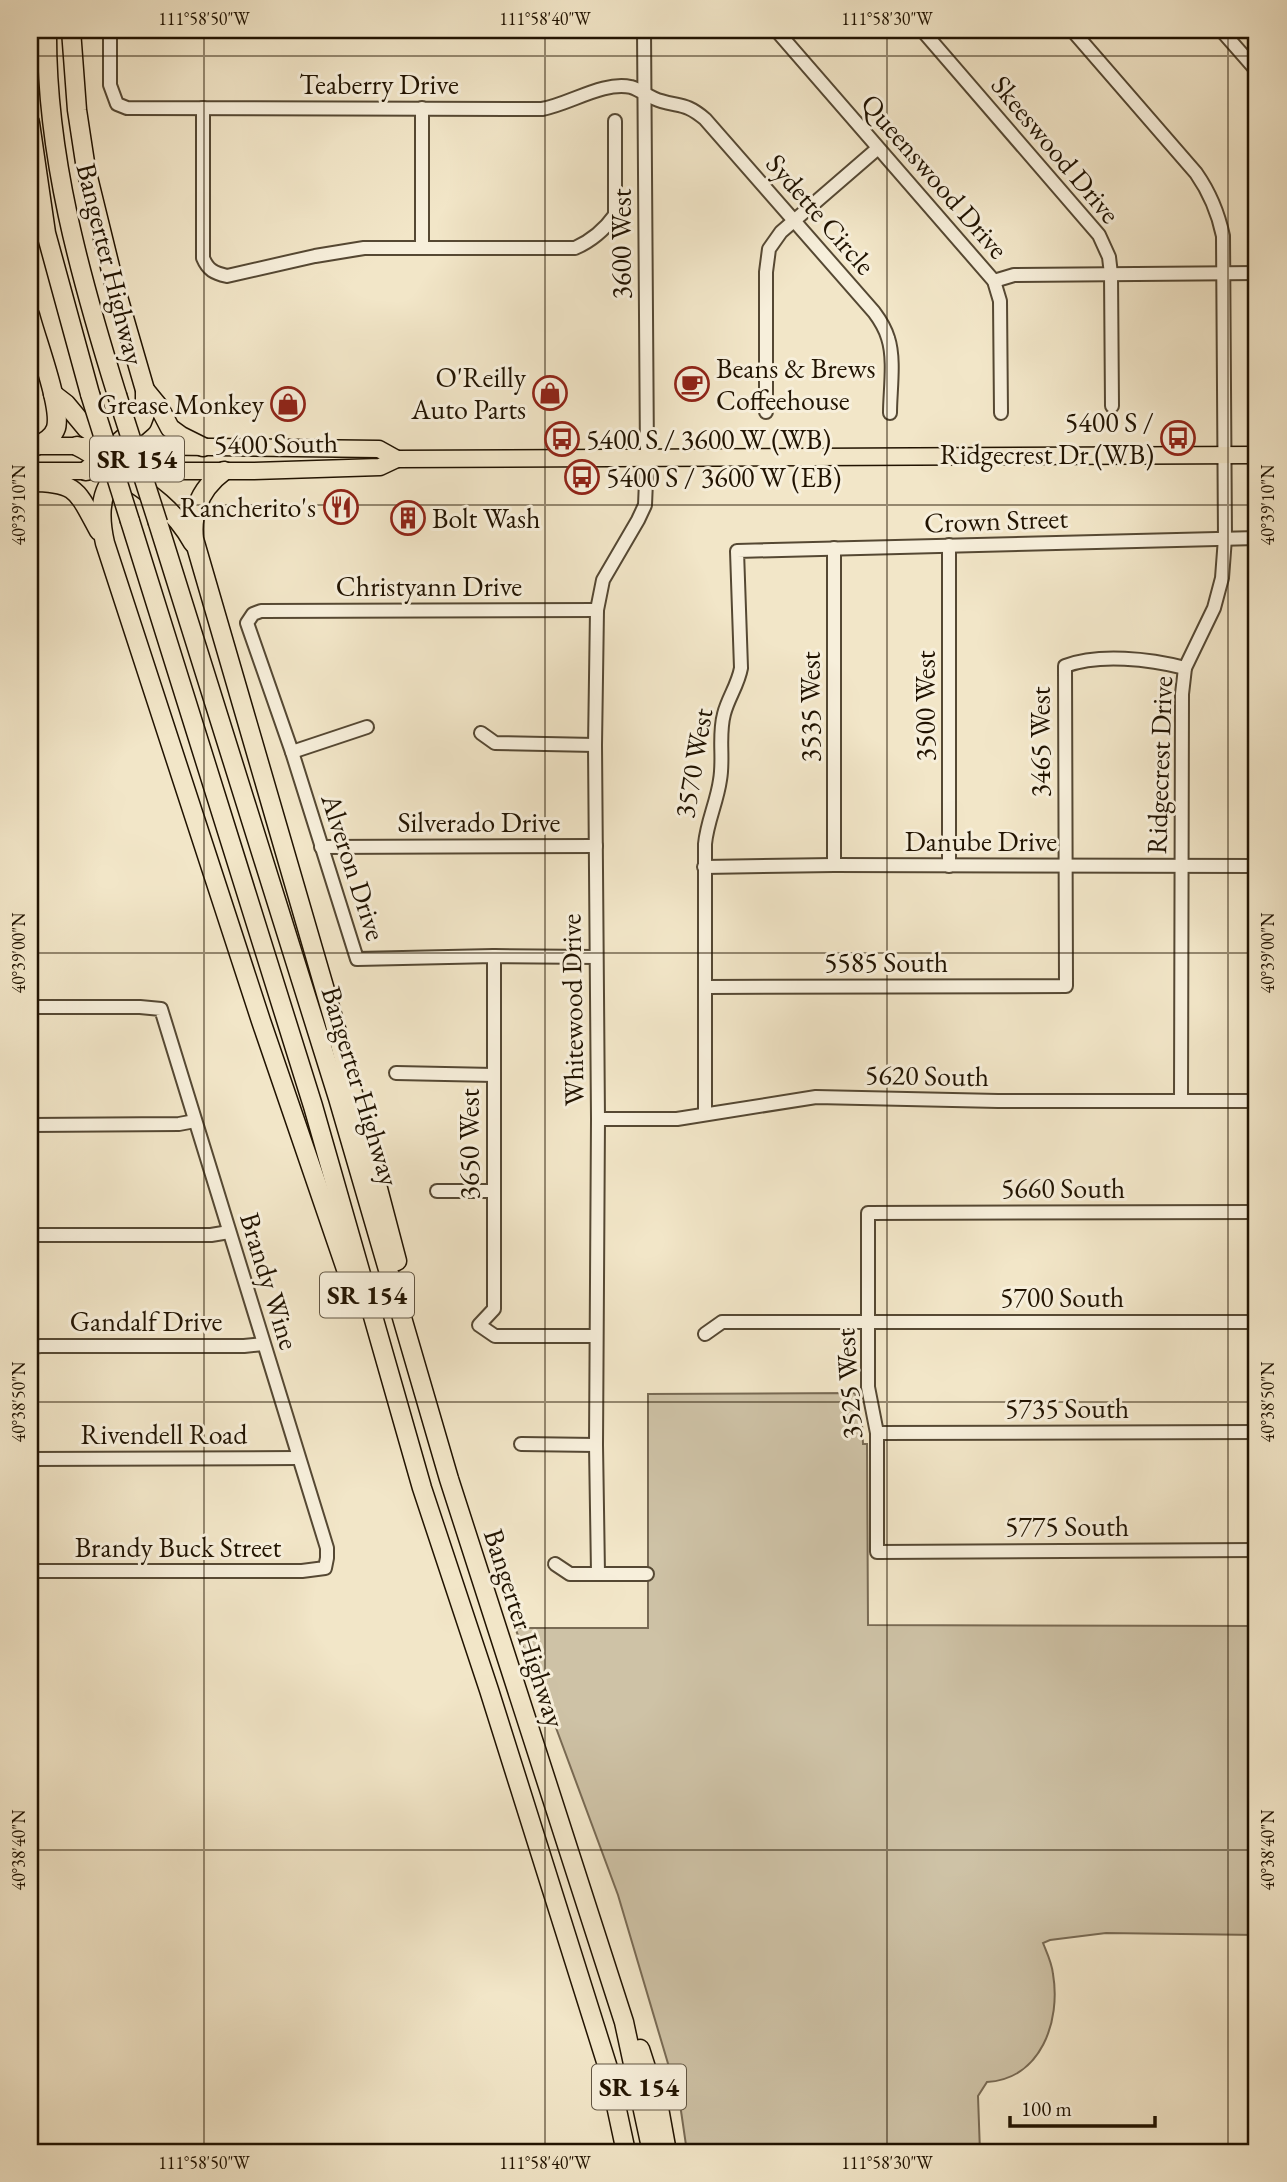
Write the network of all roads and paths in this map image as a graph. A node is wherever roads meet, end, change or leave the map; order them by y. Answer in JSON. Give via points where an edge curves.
{"nodes":[{"id":1,"x":47,"y":30,"type":"edge"},
{"id":2,"x":71,"y":30,"type":"edge"},
{"id":3,"x":110,"y":30,"type":"edge"},
{"id":4,"x":644,"y":30,"type":"edge"},
{"id":5,"x":776,"y":30,"type":"edge"},
{"id":6,"x":922,"y":30,"type":"edge"},
{"id":7,"x":1072,"y":30,"type":"edge"},
{"id":8,"x":1221,"y":30,"type":"edge"},
{"id":9,"x":1257,"y":71,"type":"edge"},
{"id":10,"x":645,"y":93,"type":"junction"},
{"id":11,"x":204,"y":108,"type":"junction"},
{"id":12,"x":422,"y":108,"type":"junction"},
{"id":13,"x":615,"y":121,"type":"dead end"},
{"id":14,"x":30,"y":123,"type":"edge"},
{"id":15,"x":877,"y":149,"type":"junction"},
{"id":16,"x":794,"y":220,"type":"junction"},
{"id":17,"x":422,"y":248,"type":"junction"},
{"id":18,"x":1224,"y":272,"type":"junction"},
{"id":19,"x":1257,"y":273,"type":"edge"},
{"id":20,"x":1111,"y":274,"type":"junction"},
{"id":21,"x":994,"y":281,"type":"junction"},
{"id":22,"x":30,"y":315,"type":"edge"},
{"id":23,"x":145,"y":390,"type":"junction"},
{"id":24,"x":53,"y":394,"type":"junction"},
{"id":25,"x":1112,"y":406,"type":"dead end"},
{"id":26,"x":766,"y":412,"type":"dead end"},
{"id":27,"x":890,"y":413,"type":"dead end"},
{"id":28,"x":1001,"y":413,"type":"dead end"},
{"id":29,"x":33,"y":446,"type":"edge"},
{"id":30,"x":77,"y":446,"type":"joint"},
{"id":31,"x":204,"y":447,"type":"junction"},
{"id":32,"x":106,"y":452,"type":"junction"},
{"id":33,"x":1225,"y":455,"type":"junction"},
{"id":34,"x":1257,"y":455,"type":"edge"},
{"id":35,"x":647,"y":457,"type":"junction"},
{"id":36,"x":127,"y":459,"type":"junction"},
{"id":37,"x":397,"y":460,"type":"junction"},
{"id":38,"x":30,"y":471,"type":"edge"},
{"id":39,"x":86,"y":471,"type":"junction"},
{"id":40,"x":142,"y":471,"type":"joint"},
{"id":41,"x":224,"y":471,"type":"junction"},
{"id":42,"x":30,"y":482,"type":"edge"},
{"id":43,"x":1225,"y":538,"type":"junction"},
{"id":44,"x":1257,"y":538,"type":"edge"},
{"id":45,"x":106,"y":543,"type":"junction"},
{"id":46,"x":949,"y":545,"type":"junction"},
{"id":47,"x":834,"y":548,"type":"junction"},
{"id":48,"x":197,"y":549,"type":"junction"},
{"id":49,"x":737,"y":551,"type":"joint"},
{"id":50,"x":597,"y":610,"type":"junction"},
{"id":51,"x":261,"y":611,"type":"joint"},
{"id":52,"x":1185,"y":668,"type":"junction"},
{"id":53,"x":367,"y":727,"type":"dead end"},
{"id":54,"x":481,"y":733,"type":"dead end"},
{"id":55,"x":594,"y":745,"type":"junction"},
{"id":56,"x":292,"y":752,"type":"junction"},
{"id":57,"x":596,"y":846,"type":"junction"},
{"id":58,"x":321,"y":847,"type":"junction"},
{"id":59,"x":834,"y":865,"type":"junction"},
{"id":60,"x":949,"y":866,"type":"junction"},
{"id":61,"x":1065,"y":866,"type":"junction"},
{"id":62,"x":1180,"y":866,"type":"junction"},
{"id":63,"x":1257,"y":866,"type":"edge"},
{"id":64,"x":705,"y":867,"type":"junction"},
{"id":65,"x":494,"y":956,"type":"junction"},
{"id":66,"x":596,"y":957,"type":"junction"},
{"id":67,"x":1066,"y":986,"type":"joint"},
{"id":68,"x":706,"y":987,"type":"junction"},
{"id":69,"x":30,"y":1007,"type":"edge"},
{"id":70,"x":396,"y":1073,"type":"dead end"},
{"id":71,"x":494,"y":1075,"type":"junction"},
{"id":72,"x":1181,"y":1101,"type":"junction"},
{"id":73,"x":1257,"y":1101,"type":"edge"},
{"id":74,"x":705,"y":1114,"type":"junction"},
{"id":75,"x":598,"y":1119,"type":"junction"},
{"id":76,"x":195,"y":1121,"type":"junction"},
{"id":77,"x":30,"y":1125,"type":"edge"},
{"id":78,"x":437,"y":1191,"type":"dead end"},
{"id":79,"x":493,"y":1191,"type":"junction"},
{"id":80,"x":1257,"y":1212,"type":"edge"},
{"id":81,"x":868,"y":1213,"type":"joint"},
{"id":82,"x":229,"y":1232,"type":"junction"},
{"id":83,"x":30,"y":1235,"type":"edge"},
{"id":84,"x":867,"y":1322,"type":"junction"},
{"id":85,"x":1257,"y":1322,"type":"edge"},
{"id":86,"x":705,"y":1334,"type":"dead end"},
{"id":87,"x":596,"y":1336,"type":"junction"},
{"id":88,"x":263,"y":1344,"type":"junction"},
{"id":89,"x":30,"y":1347,"type":"edge"},
{"id":90,"x":1257,"y":1432,"type":"edge"},
{"id":91,"x":877,"y":1433,"type":"junction"},
{"id":92,"x":521,"y":1444,"type":"dead end"},
{"id":93,"x":596,"y":1445,"type":"junction"},
{"id":94,"x":298,"y":1458,"type":"junction"},
{"id":95,"x":30,"y":1459,"type":"edge"},
{"id":96,"x":449,"y":1479,"type":"junction"},
{"id":97,"x":422,"y":1488,"type":"junction"},
{"id":98,"x":1257,"y":1550,"type":"edge"},
{"id":99,"x":877,"y":1552,"type":"joint"},
{"id":100,"x":555,"y":1564,"type":"dead end"},
{"id":101,"x":325,"y":1568,"type":"joint"},
{"id":102,"x":30,"y":1572,"type":"edge"},
{"id":103,"x":598,"y":1573,"type":"junction"},
{"id":104,"x":647,"y":1574,"type":"dead end"},
{"id":105,"x":624,"y":2022,"type":"junction"},
{"id":106,"x":626,"y":2152,"type":"edge"},
{"id":107,"x":652,"y":2152,"type":"edge"},
{"id":108,"x":667,"y":2152,"type":"edge"}],
"edges":[{"from":1,"to":96,"type":"highway","name":"Bangerter Highway","number":"SR 154","bridge":true,"via":[[55,147],[87,299],[338,1098]]},
{"from":2,"to":23,"type":"highway","via":[[77,110],[90,188]]},
{"from":3,"to":11,"type":"street","name":"Teaberry Drive","via":[[110,85],[117,104],[127,108]]},
{"from":4,"to":10,"type":"street","name":"3600 West"},
{"from":5,"to":15,"type":"street","name":"Queenswood Drive"},
{"from":6,"to":20,"type":"street","name":"Skeeswood Drive","via":[[1099,235]]},
{"from":7,"to":18,"type":"street","name":"Ridgecrest Drive","via":[[1208,191],[1222,229]]},
{"from":8,"to":9,"type":"street"},
{"from":10,"to":12,"type":"street","name":"Teaberry Drive","via":[[610,87],[542,109]]},
{"from":10,"to":16,"type":"street","name":"Sydette Circle","via":[[688,107],[705,118]]},
{"from":10,"to":35,"type":"street","name":"3600 West"},
{"from":11,"to":12,"type":"street","name":"Teaberry Drive"},
{"from":11,"to":17,"type":"street","via":[[203,258],[207,268],[227,276],[364,248]]},
{"from":12,"to":17,"type":"street"},
{"from":13,"to":17,"type":"street","via":[[615,215],[586,243],[575,247]]},
{"from":14,"to":97,"type":"highway","name":"Bangerter Highway","number":"SR 154","bridge":true,"via":[[46,233],[90,394],[313,1106]]},
{"from":15,"to":16,"type":"street"},
{"from":15,"to":21,"type":"street","name":"Queenswood Drive"},
{"from":16,"to":26,"type":"street","via":[[774,240],[767,258]]},
{"from":16,"to":27,"type":"street","name":"Sydette Circle","via":[[883,325],[889,339]]},
{"from":18,"to":19,"type":"street","name":"Queenswood Drive"},
{"from":18,"to":20,"type":"street","name":"Queenswood Drive"},
{"from":18,"to":33,"type":"street","name":"Ridgecrest Drive"},
{"from":20,"to":21,"type":"street","name":"Queenswood Drive","via":[[1014,275]]},
{"from":20,"to":25,"type":"street","name":"Skeeswood Drive"},
{"from":21,"to":28,"type":"street","via":[[1000,301]]},
{"from":22,"to":24,"type":"highway"},
{"from":23,"to":31,"type":"highway","via":[[170,428]]},
{"from":23,"to":32,"type":"highway","via":[[142,422]]},
{"from":24,"to":29,"type":"highway","via":[[56,428],[50,438]]},
{"from":24,"to":32,"type":"highway"},
{"from":29,"to":30,"type":"main road"},
{"from":30,"to":32,"type":"highway"},
{"from":31,"to":36,"type":"main road","name":"5400 South"},
{"from":31,"to":37,"type":"main road","name":"5400 South","via":[[379,449]]},
{"from":32,"to":36,"type":"highway"},
{"from":32,"to":39,"type":"highway"},
{"from":33,"to":34,"type":"main road","name":"5400 South"},
{"from":33,"to":35,"type":"main road","name":"5400 South"},
{"from":33,"to":43,"type":"street","name":"Ridgecrest Drive"},
{"from":35,"to":37,"type":"main road","name":"5400 South"},
{"from":35,"to":50,"type":"street","name":"Whitewood Drive","via":[[645,505],[603,580]]},
{"from":36,"to":39,"type":"main road","name":"5400 South"},
{"from":36,"to":40,"type":"highway"},
{"from":36,"to":45,"type":"highway","via":[[105,493],[100,514]]},
{"from":36,"to":48,"type":"highway","via":[[146,490],[169,510]]},
{"from":37,"to":41,"type":"main road","name":"5400 South","via":[[380,467]]},
{"from":38,"to":39,"type":"main road","name":"5400 South"},
{"from":40,"to":41,"type":"main road","name":"5400 South"},
{"from":41,"to":48,"type":"highway","via":[[204,490],[195,510]]},
{"from":42,"to":45,"type":"highway","via":[[69,486],[85,504]]},
{"from":43,"to":44,"type":"street","name":"Crown Street"},
{"from":43,"to":46,"type":"street","name":"Crown Street"},
{"from":43,"to":52,"type":"street","name":"Ridgecrest Drive","via":[[1214,608]]},
{"from":45,"to":97,"type":"highway","via":[[261,1021]]},
{"from":46,"to":47,"type":"street","name":"Crown Street"},
{"from":46,"to":60,"type":"street","name":"3500 West"},
{"from":47,"to":49,"type":"street","name":"Crown Street"},
{"from":47,"to":59,"type":"street","name":"3535 West"},
{"from":48,"to":96,"type":"highway","via":[[338,1034]]},
{"from":49,"to":64,"type":"street","name":"3570 West","via":[[741,668],[721,728],[720,781],[706,835]]},
{"from":50,"to":51,"type":"street","name":"Christyann Drive"},
{"from":50,"to":55,"type":"street","name":"Whitewood Drive"},
{"from":51,"to":56,"type":"street","name":"Alveron Drive","via":[[247,623],[248,631]]},
{"from":52,"to":61,"type":"street","name":"3465 West","via":[[1156,660],[1087,661],[1065,666]]},
{"from":52,"to":62,"type":"street","name":"Ridgecrest Drive"},
{"from":53,"to":56,"type":"street"},
{"from":54,"to":55,"type":"street","via":[[495,743]]},
{"from":55,"to":57,"type":"street","name":"Whitewood Drive"},
{"from":56,"to":58,"type":"street","name":"Alveron Drive"},
{"from":57,"to":58,"type":"street","name":"Silverado Drive"},
{"from":57,"to":66,"type":"street","name":"Whitewood Drive"},
{"from":58,"to":65,"type":"street","name":"Alveron Drive","via":[[357,959]]},
{"from":59,"to":60,"type":"street","name":"Danube Drive"},
{"from":59,"to":64,"type":"street","name":"Danube Drive"},
{"from":60,"to":61,"type":"street","name":"Danube Drive"},
{"from":61,"to":62,"type":"street","name":"Danube Drive"},
{"from":61,"to":67,"type":"street","name":"3465 West"},
{"from":62,"to":63,"type":"street","name":"Danube Drive"},
{"from":62,"to":72,"type":"street","name":"Ridgecrest Drive"},
{"from":64,"to":68,"type":"street","name":"3570 West"},
{"from":65,"to":66,"type":"street","name":"Alveron Drive"},
{"from":65,"to":71,"type":"street","name":"3650 West"},
{"from":66,"to":75,"type":"street","name":"Whitewood Drive"},
{"from":67,"to":68,"type":"street","name":"5585 South"},
{"from":68,"to":74,"type":"street","name":"3570 West"},
{"from":69,"to":76,"type":"street","name":"Brandy Wine","via":[[161,1009]]},
{"from":70,"to":71,"type":"street"},
{"from":71,"to":79,"type":"street","name":"3650 West"},
{"from":72,"to":73,"type":"street","name":"5620 South"},
{"from":72,"to":74,"type":"street","name":"5620 South","via":[[816,1097]]},
{"from":74,"to":75,"type":"street","name":"5620 South","via":[[677,1119]]},
{"from":75,"to":87,"type":"street","name":"Whitewood Drive"},
{"from":76,"to":77,"type":"street"},
{"from":76,"to":82,"type":"street","name":"Brandy Wine"},
{"from":78,"to":79,"type":"street"},
{"from":79,"to":87,"type":"street","name":"3650 West","via":[[494,1308],[479,1325],[495,1336]]},
{"from":80,"to":81,"type":"street","name":"5660 South"},
{"from":81,"to":84,"type":"street","name":"3525 West"},
{"from":82,"to":83,"type":"street"},
{"from":82,"to":88,"type":"street","name":"Brandy Wine"},
{"from":84,"to":85,"type":"street","name":"5700 South"},
{"from":84,"to":86,"type":"street","name":"5700 South","via":[[722,1322]]},
{"from":84,"to":91,"type":"street","name":"3525 West","via":[[869,1395]]},
{"from":87,"to":93,"type":"street","name":"Whitewood Drive"},
{"from":88,"to":89,"type":"street","name":"Gandalf Drive"},
{"from":88,"to":94,"type":"street","name":"Brandy Wine"},
{"from":90,"to":91,"type":"street","name":"5735 South"},
{"from":91,"to":99,"type":"street","name":"3525 West"},
{"from":92,"to":93,"type":"street"},
{"from":93,"to":103,"type":"street","name":"Whitewood Drive"},
{"from":94,"to":95,"type":"street","name":"Rivendell Road"},
{"from":94,"to":101,"type":"street","name":"Brandy Wine","via":[[327,1548]]},
{"from":96,"to":105,"type":"highway","name":"Bangerter Highway","number":"SR 154"},
{"from":97,"to":106,"type":"highway","name":"Bangerter Highway","number":"SR 154","via":[[608,2068]]},
{"from":98,"to":99,"type":"street","name":"5775 South"},
{"from":100,"to":103,"type":"street","via":[[570,1574]]},
{"from":101,"to":102,"type":"street","name":"Brandy Buck Street"},
{"from":103,"to":104,"type":"street"},
{"from":105,"to":107,"type":"highway","name":"Bangerter Highway","number":"SR 154"},
{"from":105,"to":108,"type":"highway","via":[[647,2068]]}]}
